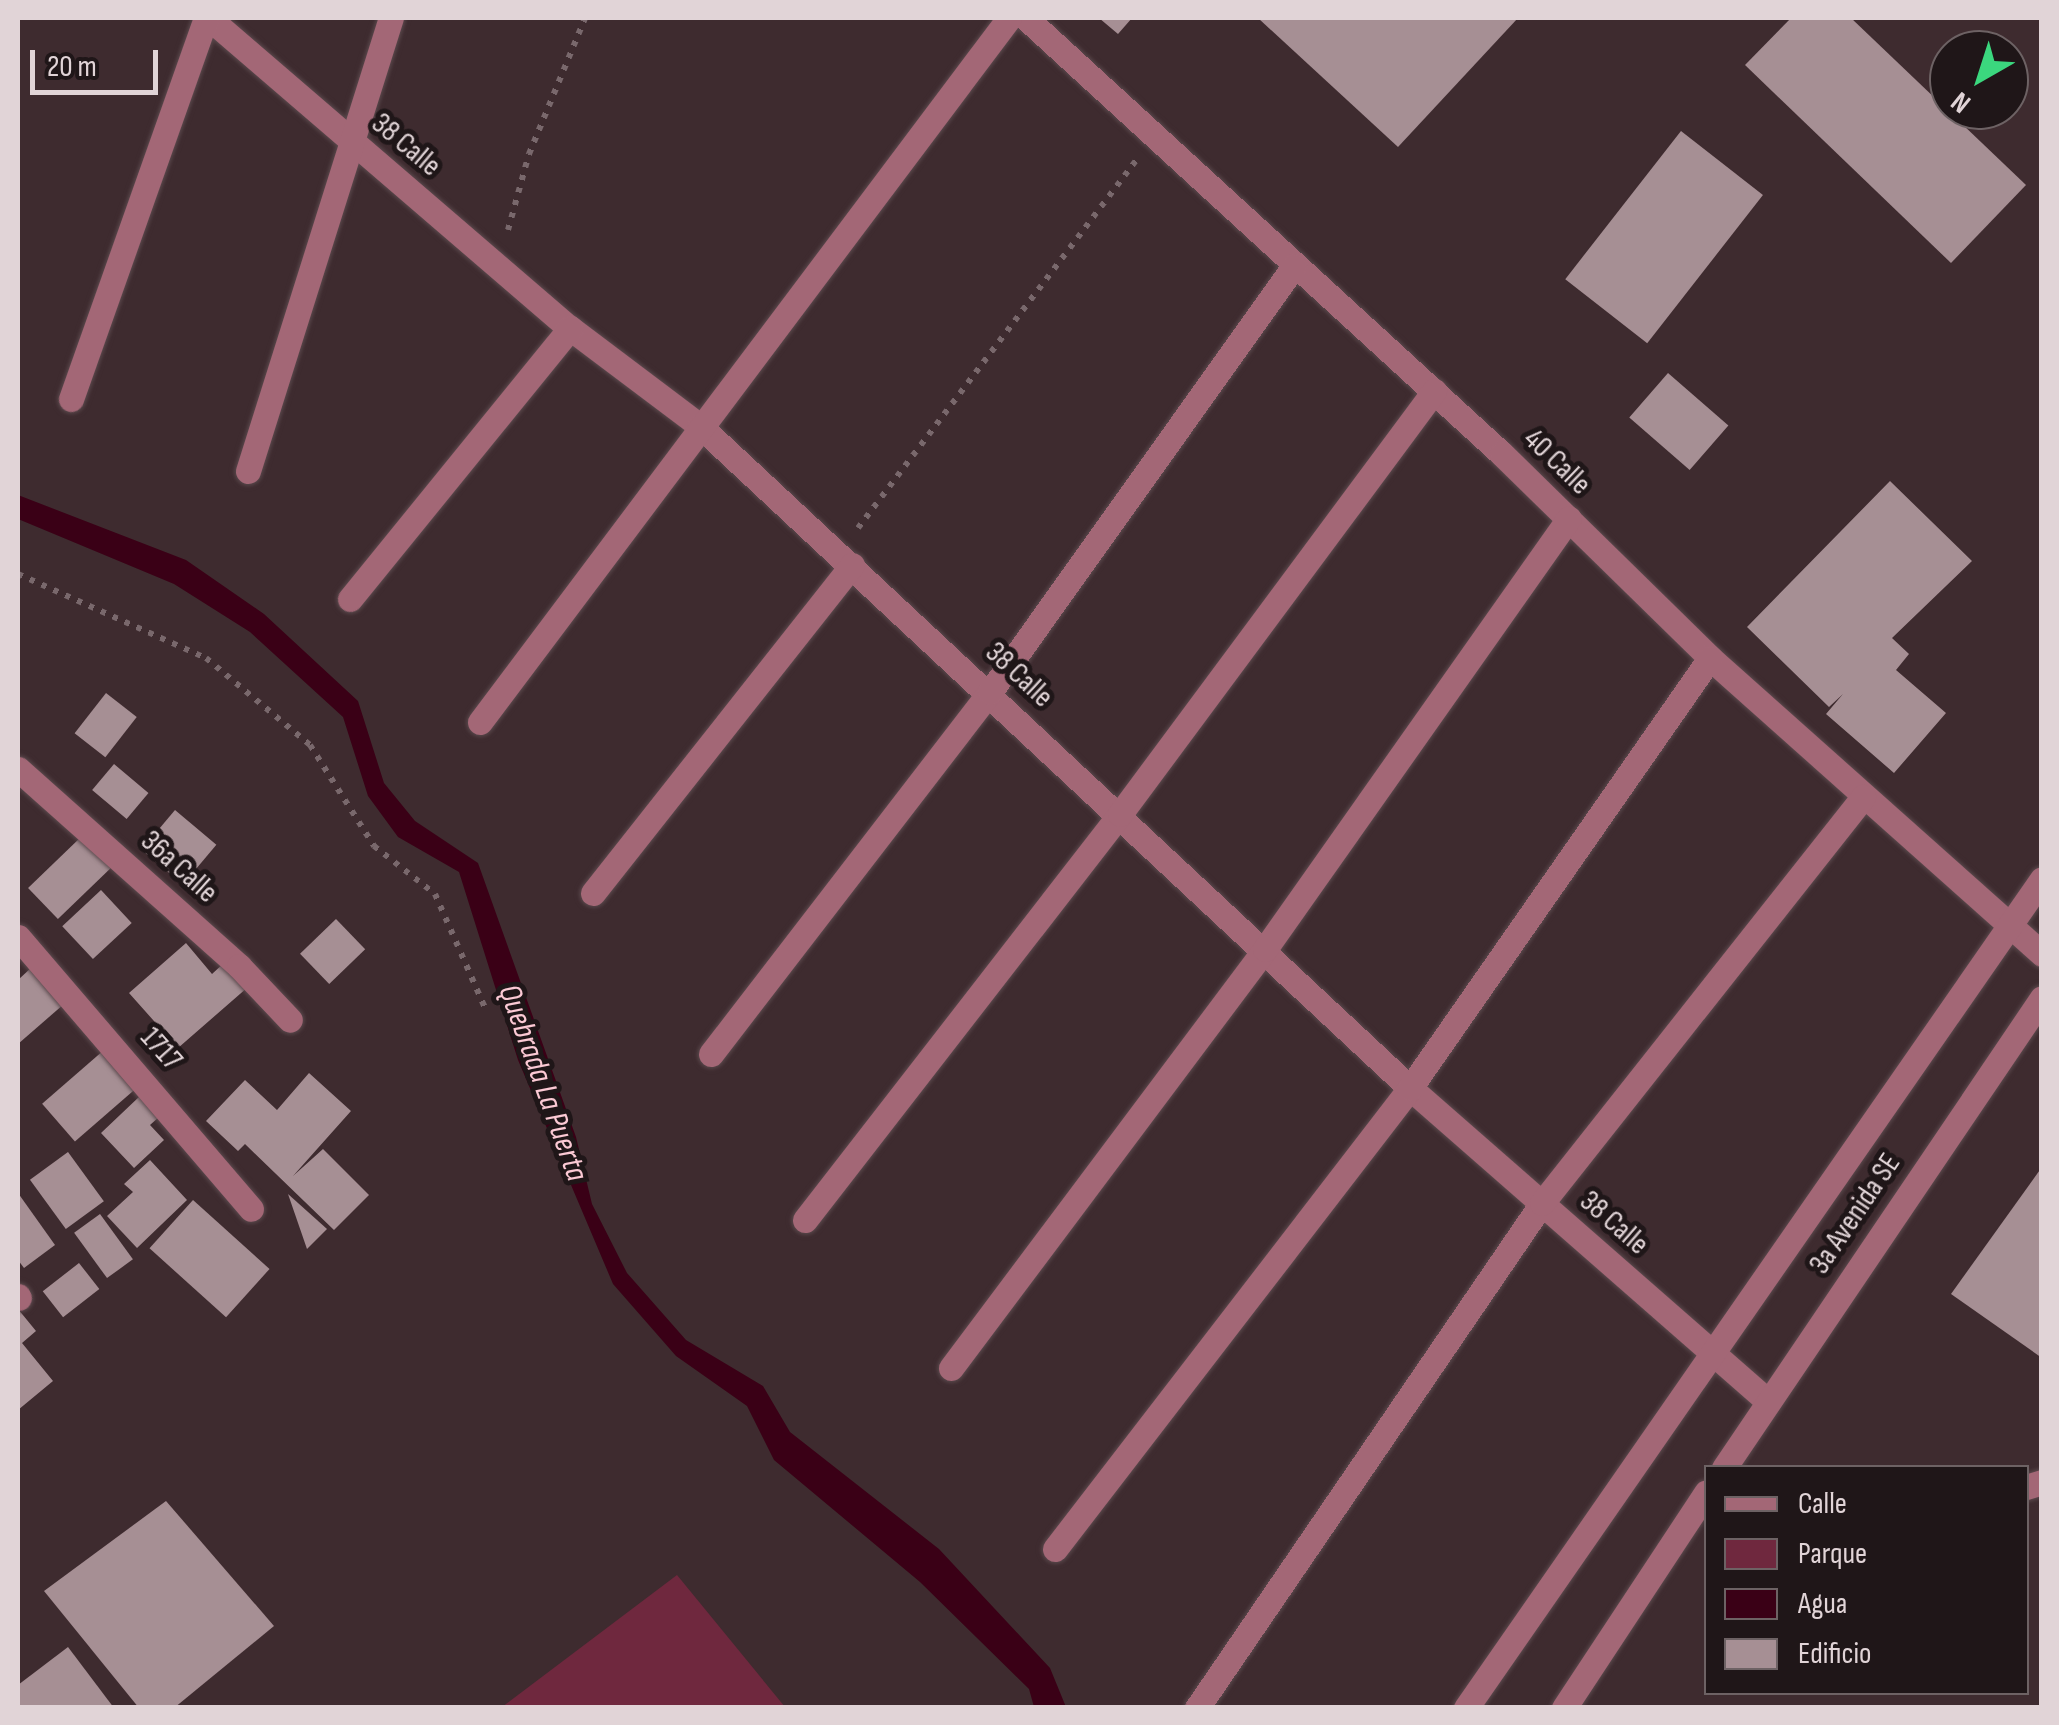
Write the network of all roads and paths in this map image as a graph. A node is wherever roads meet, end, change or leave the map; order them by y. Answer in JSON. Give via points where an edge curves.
{"nodes":[{"id":1,"x":208,"y":18,"type":"edge"},
{"id":2,"x":391,"y":18,"type":"edge"},
{"id":3,"x":584,"y":18,"type":"edge"},
{"id":4,"x":1009,"y":18,"type":"edge"},
{"id":5,"x":1026,"y":18,"type":"edge"},
{"id":6,"x":1152,"y":139,"type":"junction"},
{"id":7,"x":355,"y":144,"type":"junction"},
{"id":8,"x":498,"y":265,"type":"junction"},
{"id":9,"x":1294,"y":266,"type":"junction"},
{"id":10,"x":570,"y":328,"type":"junction"},
{"id":11,"x":1434,"y":390,"type":"junction"},
{"id":12,"x":71,"y":399,"type":"dead end"},
{"id":13,"x":700,"y":426,"type":"junction"},
{"id":14,"x":248,"y":471,"type":"dead end"},
{"id":15,"x":1569,"y":518,"type":"junction"},
{"id":16,"x":845,"y":559,"type":"junction"},
{"id":17,"x":18,"y":574,"type":"edge"},
{"id":18,"x":350,"y":599,"type":"dead end"},
{"id":19,"x":1710,"y":658,"type":"junction"},
{"id":20,"x":990,"y":692,"type":"junction"},
{"id":21,"x":480,"y":722,"type":"dead end"},
{"id":22,"x":18,"y":769,"type":"edge"},
{"id":23,"x":1864,"y":796,"type":"junction"},
{"id":24,"x":1120,"y":814,"type":"junction"},
{"id":25,"x":2042,"y":879,"type":"edge"},
{"id":26,"x":593,"y":893,"type":"dead end"},
{"id":27,"x":2009,"y":925,"type":"junction"},
{"id":28,"x":18,"y":938,"type":"edge"},
{"id":29,"x":1266,"y":949,"type":"junction"},
{"id":30,"x":2042,"y":954,"type":"edge"},
{"id":31,"x":2042,"y":998,"type":"edge"},
{"id":32,"x":486,"y":1010,"type":"dead end"},
{"id":33,"x":290,"y":1020,"type":"dead end"},
{"id":34,"x":711,"y":1054,"type":"dead end"},
{"id":35,"x":1410,"y":1088,"type":"junction"},
{"id":36,"x":1542,"y":1203,"type":"junction"},
{"id":37,"x":251,"y":1209,"type":"dead end"},
{"id":38,"x":805,"y":1220,"type":"dead end"},
{"id":39,"x":1710,"y":1350,"type":"junction"},
{"id":40,"x":951,"y":1368,"type":"dead end"},
{"id":41,"x":1768,"y":1401,"type":"junction"},
{"id":42,"x":1726,"y":1465,"type":"edge"},
{"id":43,"x":1704,"y":1497,"type":"edge"},
{"id":44,"x":1055,"y":1549,"type":"dead end"},
{"id":45,"x":1471,"y":1701,"type":"edge"},
{"id":46,"x":1197,"y":1708,"type":"edge"},
{"id":47,"x":1564,"y":1708,"type":"edge"}],
"edges":[{"from":1,"to":7,"type":"street","name":"38 Calle"},
{"from":1,"to":12,"type":"street"},
{"from":2,"to":7,"type":"street"},
{"from":3,"to":8,"type":"path","via":[[529,154]]},
{"from":4,"to":13,"type":"street"},
{"from":5,"to":6,"type":"street","name":"40 Calle"},
{"from":6,"to":9,"type":"street","name":"40 Calle"},
{"from":6,"to":16,"type":"path"},
{"from":7,"to":8,"type":"street","name":"38 Calle"},
{"from":7,"to":14,"type":"street"},
{"from":8,"to":10,"type":"street","name":"38 Calle"},
{"from":9,"to":11,"type":"street","name":"40 Calle"},
{"from":9,"to":20,"type":"street"},
{"from":10,"to":13,"type":"street","name":"38 Calle"},
{"from":10,"to":18,"type":"street"},
{"from":11,"to":15,"type":"street","name":"40 Calle"},
{"from":11,"to":24,"type":"street"},
{"from":13,"to":16,"type":"street","name":"38 Calle"},
{"from":13,"to":21,"type":"street"},
{"from":15,"to":19,"type":"street","name":"40 Calle"},
{"from":15,"to":29,"type":"street"},
{"from":16,"to":20,"type":"street","name":"38 Calle"},
{"from":16,"to":26,"type":"street"},
{"from":17,"to":32,"type":"path","via":[[206,658],[310,744],[374,846],[435,894]]},
{"from":19,"to":23,"type":"street","name":"40 Calle"},
{"from":19,"to":35,"type":"street"},
{"from":20,"to":24,"type":"street","name":"38 Calle"},
{"from":20,"to":34,"type":"street"},
{"from":22,"to":33,"type":"street","name":"36a Calle","via":[[240,966]]},
{"from":23,"to":27,"type":"street","name":"40 Calle"},
{"from":23,"to":36,"type":"street"},
{"from":24,"to":29,"type":"street","name":"38 Calle"},
{"from":24,"to":38,"type":"street"},
{"from":25,"to":27,"type":"street"},
{"from":27,"to":30,"type":"street","name":"40 Calle"},
{"from":27,"to":39,"type":"street"},
{"from":28,"to":37,"type":"street","name":"1717"},
{"from":29,"to":35,"type":"street","name":"38 Calle"},
{"from":29,"to":40,"type":"street"},
{"from":31,"to":41,"type":"street","name":"3a Avenida SE"},
{"from":35,"to":36,"type":"street","name":"38 Calle"},
{"from":35,"to":44,"type":"street"},
{"from":36,"to":39,"type":"street","name":"38 Calle"},
{"from":36,"to":46,"type":"street"},
{"from":39,"to":41,"type":"street","name":"38 Calle"},
{"from":39,"to":45,"type":"street"},
{"from":41,"to":42,"type":"street","name":"3a Avenida SE"},
{"from":43,"to":47,"type":"street"}]}
